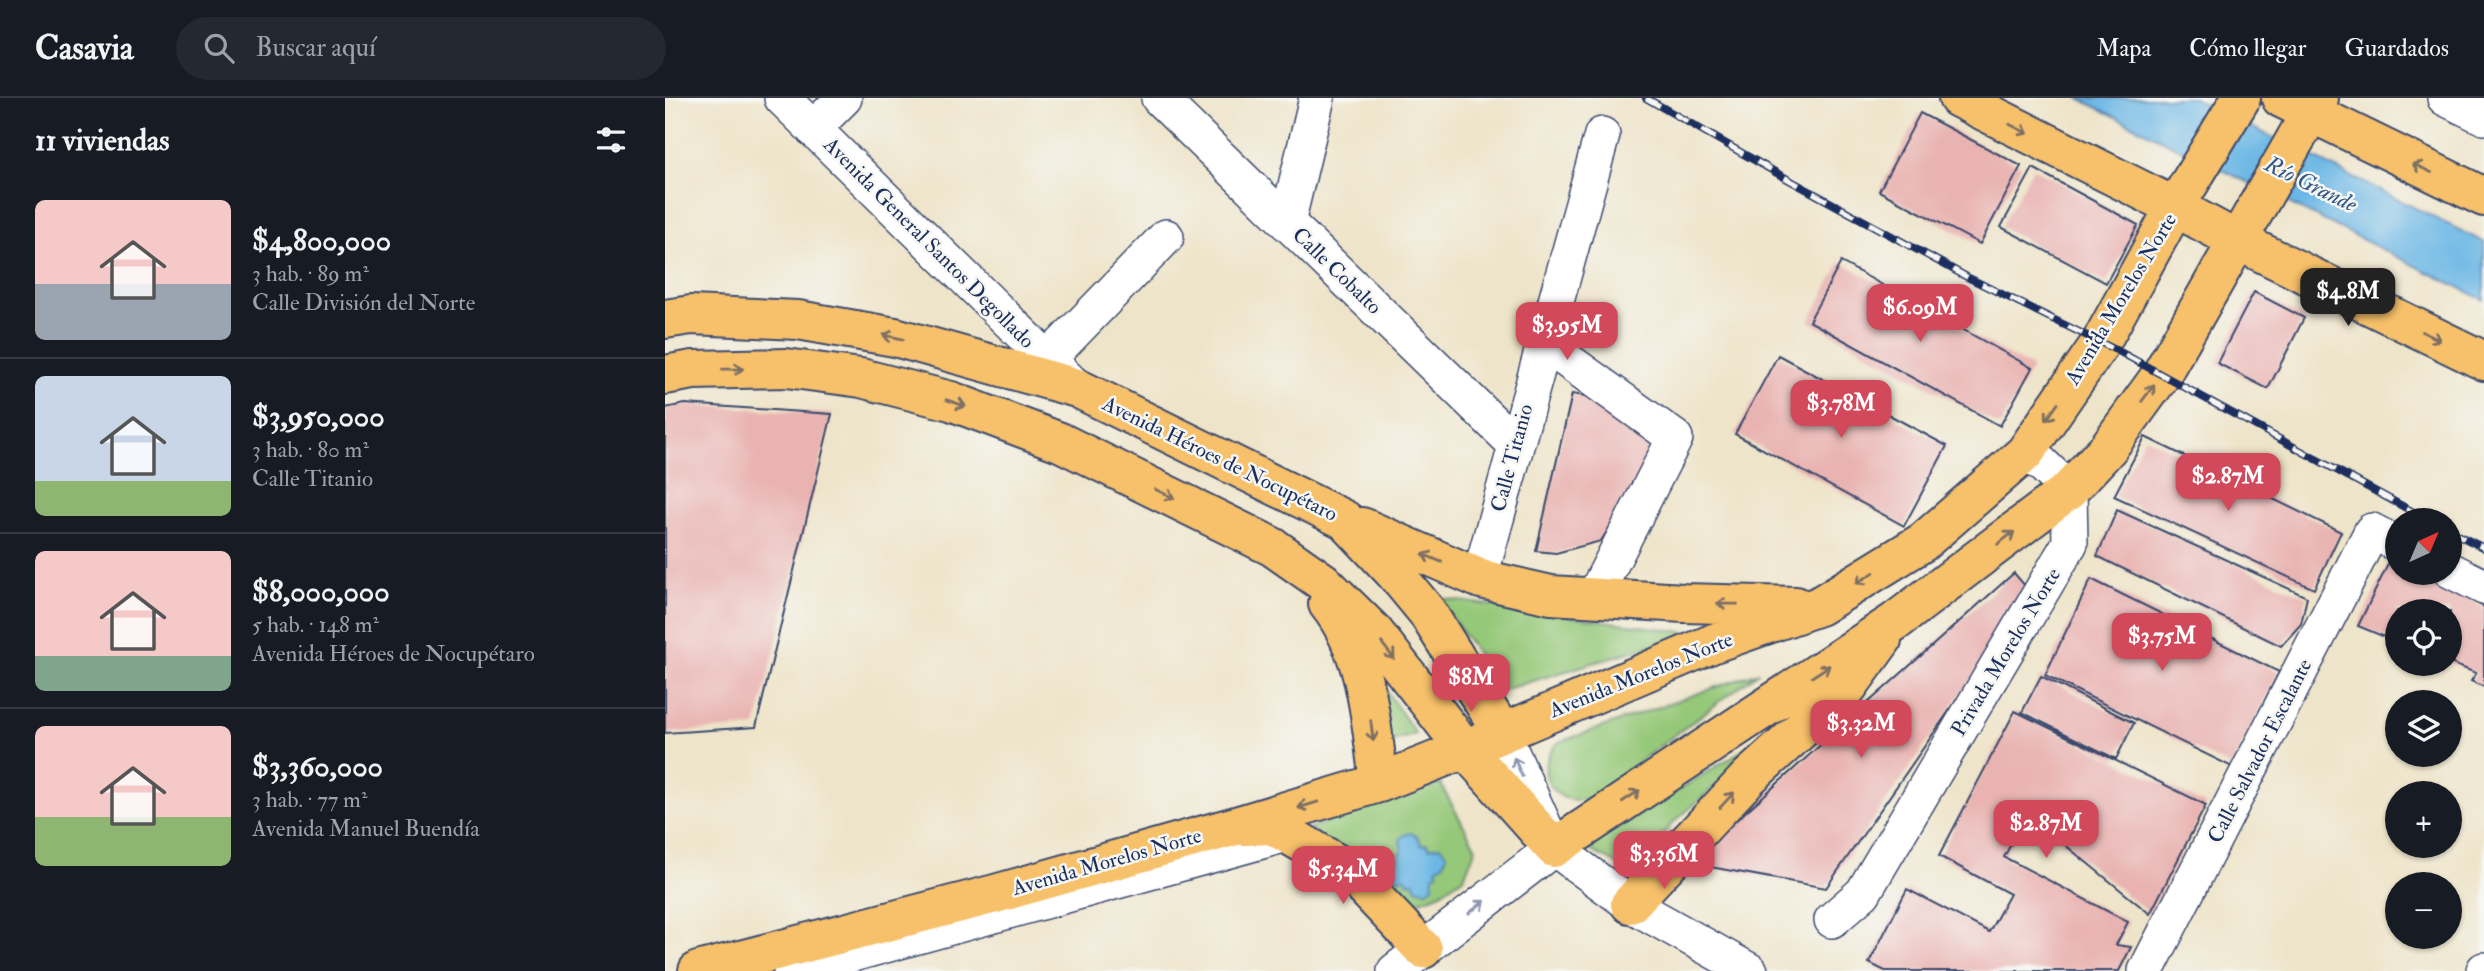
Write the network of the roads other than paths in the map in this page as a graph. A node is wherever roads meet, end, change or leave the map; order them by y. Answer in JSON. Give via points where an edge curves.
{"nodes":[{"id":1,"x":782,"y":98,"type":"edge"},
{"id":2,"x":844,"y":98,"type":"edge"},
{"id":3,"x":1159,"y":98,"type":"edge"},
{"id":4,"x":1317,"y":98,"type":"edge"},
{"id":5,"x":1958,"y":98,"type":"edge"},
{"id":6,"x":2445,"y":98,"type":"edge"},
{"id":7,"x":2237,"y":105,"type":"edge"},
{"id":8,"x":2302,"y":112,"type":"edge"},
{"id":9,"x":2484,"y":117,"type":"edge"},
{"id":10,"x":814,"y":129,"type":"junction"},
{"id":11,"x":1602,"y":135,"type":"dead end"},
{"id":12,"x":2484,"y":197,"type":"edge"},
{"id":13,"x":2175,"y":207,"type":"junction"},
{"id":14,"x":1287,"y":223,"type":"junction"},
{"id":15,"x":1166,"y":237,"type":"dead end"},
{"id":16,"x":2238,"y":241,"type":"junction"},
{"id":17,"x":665,"y":319,"type":"edge"},
{"id":18,"x":1543,"y":343,"type":"junction"},
{"id":19,"x":1048,"y":359,"type":"junction"},
{"id":20,"x":2484,"y":361,"type":"edge"},
{"id":21,"x":665,"y":374,"type":"edge"},
{"id":22,"x":1077,"y":388,"type":"junction"},
{"id":23,"x":1515,"y":444,"type":"junction"},
{"id":24,"x":2025,"y":453,"type":"junction"},
{"id":25,"x":2069,"y":490,"type":"junction"},
{"id":26,"x":1345,"y":520,"type":"junction"},
{"id":27,"x":2385,"y":537,"type":"edge"},
{"id":28,"x":1273,"y":547,"type":"junction"},
{"id":29,"x":2462,"y":576,"type":"edge"},
{"id":30,"x":1481,"y":579,"type":"junction"},
{"id":31,"x":2484,"y":587,"type":"edge"},
{"id":32,"x":1594,"y":597,"type":"junction"},
{"id":33,"x":1819,"y":606,"type":"junction"},
{"id":34,"x":1896,"y":621,"type":"junction"},
{"id":35,"x":1502,"y":732,"type":"junction"},
{"id":36,"x":1465,"y":750,"type":"junction"},
{"id":37,"x":1379,"y":783,"type":"junction"},
{"id":38,"x":1236,"y":827,"type":"junction"},
{"id":39,"x":1287,"y":834,"type":"junction"},
{"id":40,"x":1554,"y":848,"type":"junction"},
{"id":41,"x":1630,"y":904,"type":"junction"},
{"id":42,"x":1832,"y":920,"type":"dead end"},
{"id":43,"x":1409,"y":960,"type":"edge"},
{"id":44,"x":698,"y":971,"type":"edge"},
{"id":45,"x":791,"y":971,"type":"edge"},
{"id":46,"x":1750,"y":971,"type":"edge"},
{"id":47,"x":2146,"y":971,"type":"edge"}],
"edges":[{"from":1,"to":10,"type":"street","name":"Avenida General Santos Degollado"},
{"from":2,"to":10,"type":"street"},
{"from":3,"to":14,"type":"street","name":"Calle Cobalto"},
{"from":4,"to":14,"type":"street"},
{"from":5,"to":13,"type":"main road","one_way":true},
{"from":6,"to":9,"type":"street"},
{"from":7,"to":13,"type":"main road","name":"Avenida Morelos Norte"},
{"from":12,"to":8,"type":"main road","one_way":true},
{"from":8,"to":16,"type":"main road"},
{"from":10,"to":19,"type":"street","name":"Avenida General Santos Degollado"},
{"from":11,"to":18,"type":"street","name":"Calle Titanio"},
{"from":13,"to":16,"type":"main road"},
{"from":13,"to":24,"type":"main road","name":"Avenida Morelos Norte","one_way":true,"via":[[2101,342]]},
{"from":14,"to":23,"type":"street","name":"Calle Cobalto"},
{"from":15,"to":19,"type":"street"},
{"from":16,"to":20,"type":"main road","one_way":true},
{"from":25,"to":16,"type":"main road","one_way":true,"via":[[2108,448],[2161,375]]},
{"from":22,"to":17,"type":"main road","name":"Avenida Héroes de Nocupétaro","one_way":true,"via":[[895,337],[798,320],[691,315]]},
{"from":18,"to":23,"type":"street","name":"Calle Titanio"},
{"from":18,"to":32,"type":"street","via":[[1675,438]]},
{"from":19,"to":22,"type":"street","name":"Avenida General Santos Degollado"},
{"from":21,"to":28,"type":"main road","one_way":true,"via":[[786,368],[861,378],[951,401],[1060,442]]},
{"from":22,"to":26,"type":"main road","name":"Avenida Héroes de Nocupétaro"},
{"from":23,"to":30,"type":"street","name":"Calle Titanio"},
{"from":24,"to":25,"type":"street"},
{"from":24,"to":33,"type":"main road","name":"Avenida Morelos Norte","one_way":true,"via":[[1923,542]]},
{"from":34,"to":25,"type":"main road","one_way":true},
{"from":25,"to":42,"type":"street","name":"Privada Morelos Norte","via":[[2070,543],[1863,893]]},
{"from":30,"to":26,"type":"main road","one_way":true},
{"from":26,"to":35,"type":"main road","name":"Avenida Héroes de Nocupétaro","via":[[1427,612]]},
{"from":27,"to":47,"type":"street","name":"Calle Salvador Escalante"},
{"from":28,"to":36,"type":"main road","one_way":true,"via":[[1323,582],[1373,631]]},
{"from":28,"to":37,"type":"main road","one_way":true,"via":[[1330,607],[1349,640],[1365,683]]},
{"from":29,"to":31,"type":"street"},
{"from":30,"to":32,"type":"main road","via":[[1551,595]]},
{"from":33,"to":32,"type":"main road","one_way":true},
{"from":33,"to":35,"type":"main road","name":"Avenida Morelos Norte","via":[[1714,643]]},
{"from":40,"to":34,"type":"main road","one_way":true},
{"from":41,"to":34,"type":"main road","one_way":true,"via":[[1749,777],[1847,688]]},
{"from":35,"to":36,"type":"main road","name":"Avenida Morelos Norte"},
{"from":40,"to":35,"type":"street","name":"Avenida Héroes de Nocupétaro","one_way":true},
{"from":36,"to":37,"type":"main road","name":"Avenida Morelos Norte"},
{"from":36,"to":40,"type":"main road"},
{"from":37,"to":38,"type":"main road","name":"Avenida Morelos Norte","one_way":true},
{"from":38,"to":39,"type":"main road","via":[[1272,825]]},
{"from":38,"to":44,"type":"main road","name":"Avenida Morelos Norte"},
{"from":39,"to":43,"type":"main road","via":[[1348,870]]},
{"from":39,"to":45,"type":"street"},
{"from":40,"to":41,"type":"street"},
{"from":43,"to":40,"type":"street","one_way":true},
{"from":41,"to":46,"type":"street"}]}
